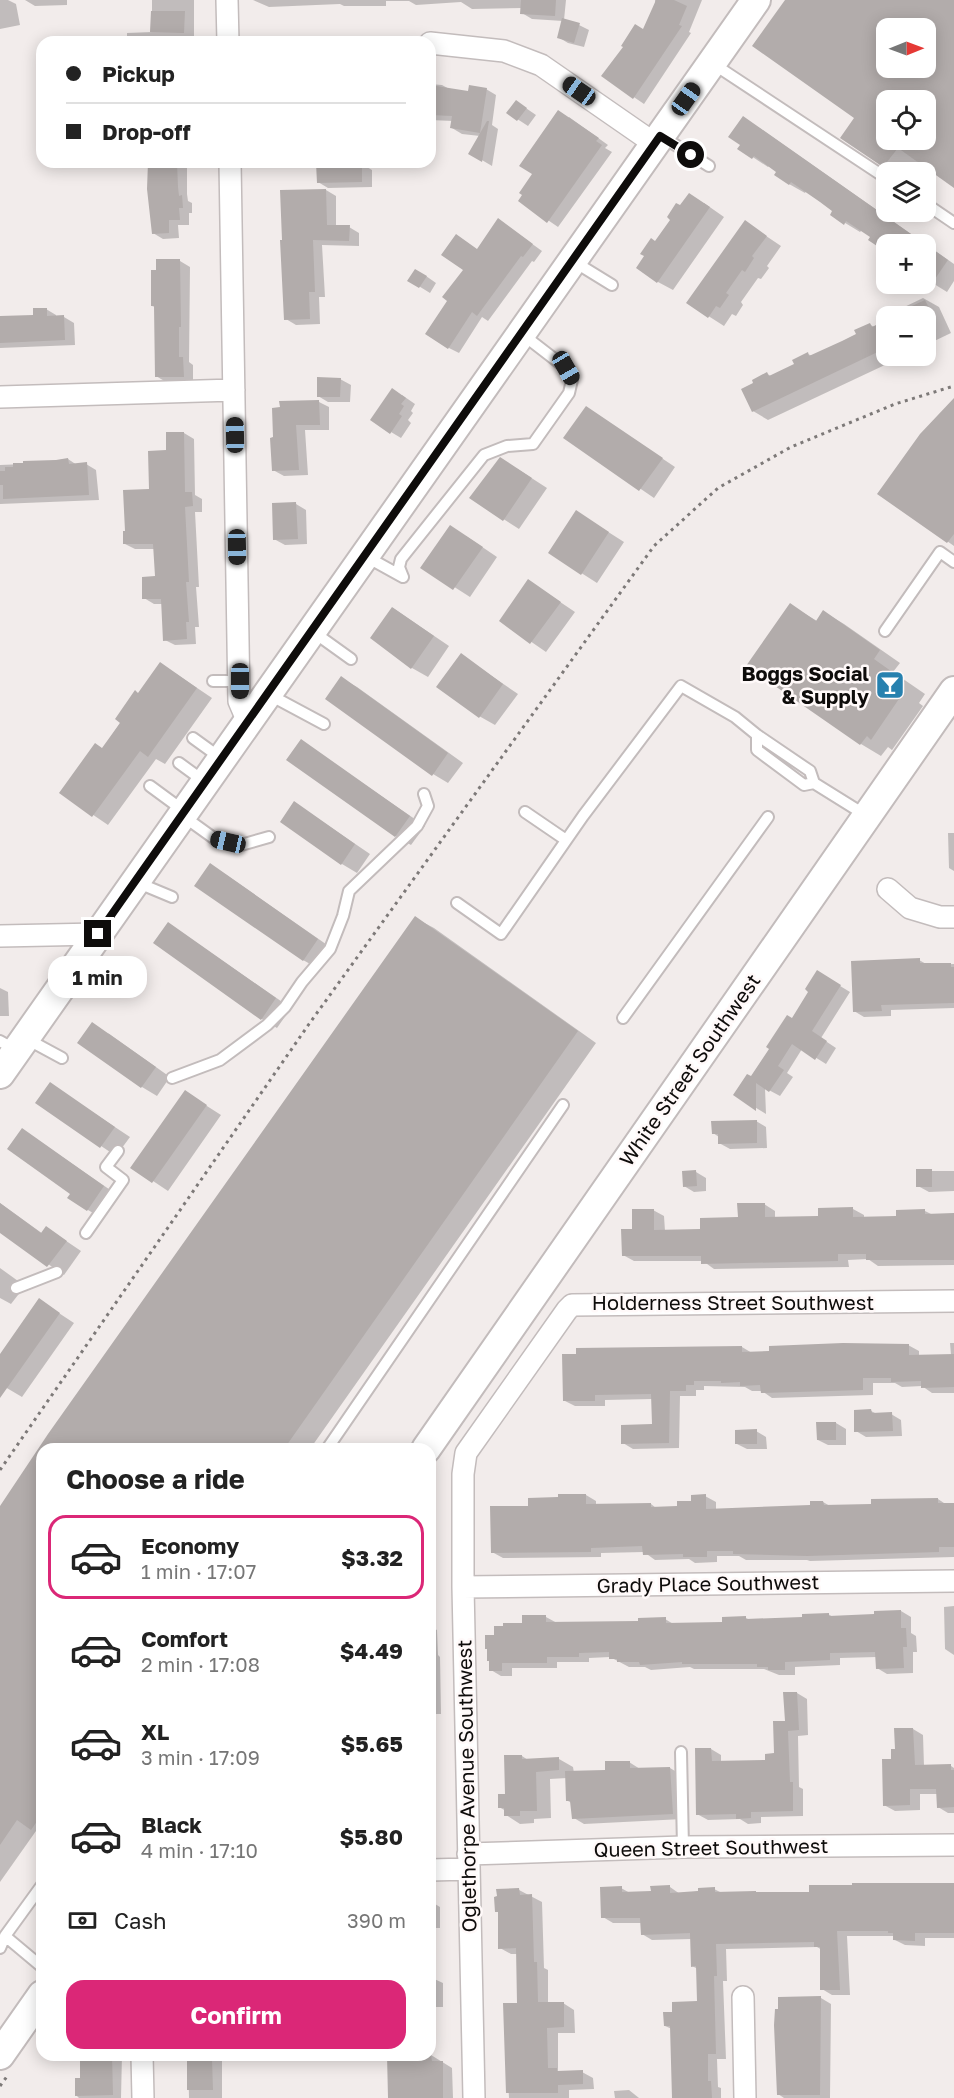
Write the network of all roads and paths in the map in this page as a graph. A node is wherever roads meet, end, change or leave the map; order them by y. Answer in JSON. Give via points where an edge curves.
{"nodes":[{"id":1,"x":227,"y":0,"type":"edge"},
{"id":2,"x":756,"y":0,"type":"edge"},
{"id":3,"x":228,"y":36,"type":"edge"},
{"id":4,"x":436,"y":44,"type":"edge"},
{"id":5,"x":712,"y":63,"type":"junction"},
{"id":6,"x":658,"y":140,"type":"junction"},
{"id":7,"x":709,"y":166,"type":"dead end"},
{"id":8,"x":230,"y":168,"type":"edge"},
{"id":9,"x":876,"y":171,"type":"edge"},
{"id":10,"x":936,"y":211,"type":"edge"},
{"id":11,"x":954,"y":223,"type":"edge"},
{"id":12,"x":573,"y":261,"type":"junction"},
{"id":13,"x":612,"y":285,"type":"dead end"},
{"id":14,"x":521,"y":334,"type":"junction"},
{"id":15,"x":954,"y":386,"type":"edge"},
{"id":16,"x":234,"y":390,"type":"junction"},
{"id":17,"x":0,"y":397,"type":"edge"},
{"id":18,"x":365,"y":555,"type":"junction"},
{"id":19,"x":954,"y":562,"type":"edge"},
{"id":20,"x":312,"y":630,"type":"junction"},
{"id":21,"x":885,"y":631,"type":"dead end"},
{"id":22,"x":351,"y":659,"type":"dead end"},
{"id":23,"x":213,"y":681,"type":"dead end"},
{"id":24,"x":240,"y":681,"type":"junction"},
{"id":25,"x":268,"y":693,"type":"junction"},
{"id":26,"x":950,"y":706,"type":"edge"},
{"id":27,"x":248,"y":722,"type":"junction"},
{"id":28,"x":324,"y":724,"type":"dead end"},
{"id":29,"x":193,"y":738,"type":"dead end"},
{"id":30,"x":222,"y":759,"type":"junction"},
{"id":31,"x":179,"y":763,"type":"dead end"},
{"id":32,"x":205,"y":782,"type":"junction"},
{"id":33,"x":150,"y":786,"type":"dead end"},
{"id":34,"x":424,"y":794,"type":"dead end"},
{"id":35,"x":525,"y":812,"type":"dead end"},
{"id":36,"x":183,"y":814,"type":"junction"},
{"id":37,"x":867,"y":816,"type":"junction"},
{"id":38,"x":768,"y":817,"type":"dead end"},
{"id":39,"x":269,"y":837,"type":"dead end"},
{"id":40,"x":566,"y":840,"type":"junction"},
{"id":41,"x":135,"y":882,"type":"junction"},
{"id":42,"x":888,"y":889,"type":"dead end"},
{"id":43,"x":172,"y":897,"type":"dead end"},
{"id":44,"x":457,"y":903,"type":"dead end"},
{"id":45,"x":954,"y":917,"type":"edge"},
{"id":46,"x":98,"y":934,"type":"junction"},
{"id":47,"x":0,"y":936,"type":"edge"},
{"id":48,"x":623,"y":1018,"type":"dead end"},
{"id":49,"x":14,"y":1043,"type":"edge"},
{"id":50,"x":62,"y":1058,"type":"dead end"},
{"id":51,"x":0,"y":1074,"type":"edge"},
{"id":52,"x":172,"y":1078,"type":"dead end"},
{"id":53,"x":563,"y":1105,"type":"dead end"},
{"id":54,"x":118,"y":1151,"type":"dead end"},
{"id":55,"x":86,"y":1233,"type":"dead end"},
{"id":56,"x":57,"y":1272,"type":"dead end"},
{"id":57,"x":16,"y":1288,"type":"dead end"},
{"id":58,"x":954,"y":1301,"type":"edge"},
{"id":59,"x":331,"y":1443,"type":"edge"},
{"id":60,"x":430,"y":1443,"type":"edge"},
{"id":61,"x":0,"y":1470,"type":"edge"},
{"id":62,"x":463,"y":1474,"type":"joint"},
{"id":63,"x":954,"y":1581,"type":"edge"},
{"id":64,"x":463,"y":1587,"type":"junction"},
{"id":65,"x":681,"y":1752,"type":"dead end"},
{"id":66,"x":954,"y":1845,"type":"edge"},
{"id":67,"x":683,"y":1846,"type":"junction"},
{"id":68,"x":469,"y":1861,"type":"junction"},
{"id":69,"x":436,"y":1869,"type":"edge"},
{"id":70,"x":36,"y":1893,"type":"edge"},
{"id":71,"x":5,"y":1936,"type":"junction"},
{"id":72,"x":0,"y":1948,"type":"edge"},
{"id":73,"x":36,"y":1962,"type":"edge"},
{"id":74,"x":743,"y":1997,"type":"dead end"},
{"id":75,"x":36,"y":2004,"type":"edge"},
{"id":76,"x":0,"y":2055,"type":"edge"},
{"id":77,"x":142,"y":2061,"type":"edge"},
{"id":78,"x":143,"y":2098,"type":"edge"},
{"id":79,"x":474,"y":2098,"type":"edge"},
{"id":80,"x":745,"y":2098,"type":"edge"}],
"edges":[{"from":1,"to":3,"type":"street"},
{"from":2,"to":5,"type":"street"},
{"from":4,"to":6,"type":"street","via":[[504,51],[541,65]]},
{"from":5,"to":6,"type":"street"},
{"from":5,"to":9,"type":"lane"},
{"from":6,"to":7,"type":"lane"},
{"from":6,"to":12,"type":"street"},
{"from":8,"to":16,"type":"street"},
{"from":10,"to":11,"type":"lane"},
{"from":12,"to":13,"type":"lane"},
{"from":12,"to":14,"type":"street"},
{"from":14,"to":18,"type":"street"},
{"from":14,"to":18,"type":"lane","via":[[566,368],[572,380],[569,393],[533,444],[507,446],[484,455],[401,559],[402,577]]},
{"from":15,"to":61,"type":"path","via":[[895,404],[791,447],[718,488],[654,546],[309,1024]]},
{"from":16,"to":17,"type":"street"},
{"from":16,"to":24,"type":"street"},
{"from":18,"to":20,"type":"street"},
{"from":19,"to":21,"type":"lane","via":[[940,552]]},
{"from":20,"to":22,"type":"lane"},
{"from":20,"to":25,"type":"street"},
{"from":23,"to":24,"type":"lane"},
{"from":24,"to":27,"type":"street","via":[[239,701]]},
{"from":25,"to":27,"type":"street"},
{"from":25,"to":28,"type":"lane"},
{"from":26,"to":37,"type":"street","name":"White Street Southwest"},
{"from":27,"to":30,"type":"street"},
{"from":29,"to":30,"type":"lane"},
{"from":30,"to":32,"type":"street"},
{"from":31,"to":32,"type":"lane"},
{"from":32,"to":36,"type":"street"},
{"from":33,"to":36,"type":"lane"},
{"from":34,"to":52,"type":"lane","via":[[428,806],[417,826],[349,891],[330,949],[285,1007],[220,1060]]},
{"from":35,"to":40,"type":"lane"},
{"from":36,"to":39,"type":"lane","via":[[215,839],[241,845]]},
{"from":36,"to":41,"type":"street"},
{"from":37,"to":40,"type":"lane","via":[[814,783],[804,785],[757,750],[757,735],[735,717],[681,686]]},
{"from":37,"to":60,"type":"street","name":"White Street Southwest"},
{"from":38,"to":48,"type":"lane"},
{"from":40,"to":44,"type":"lane","via":[[501,934]]},
{"from":41,"to":43,"type":"lane"},
{"from":41,"to":46,"type":"street"},
{"from":42,"to":45,"type":"street","via":[[910,908]]},
{"from":46,"to":47,"type":"street"},
{"from":46,"to":49,"type":"street"},
{"from":49,"to":50,"type":"lane"},
{"from":49,"to":51,"type":"street"},
{"from":53,"to":59,"type":"lane"},
{"from":54,"to":55,"type":"lane","via":[[106,1167],[123,1180]]},
{"from":56,"to":57,"type":"lane"},
{"from":58,"to":62,"type":"street","name":"Holderness Street Southwest","via":[[572,1305],[466,1453]]},
{"from":62,"to":64,"type":"street","name":"Oglethorpe Avenue Southwest"},
{"from":63,"to":64,"type":"street","name":"Grady Place Southwest"},
{"from":64,"to":68,"type":"street","name":"Oglethorpe Avenue Southwest"},
{"from":65,"to":67,"type":"lane"},
{"from":66,"to":67,"type":"street","name":"Queen Street Southwest"},
{"from":67,"to":68,"type":"street","name":"Queen Street Southwest"},
{"from":68,"to":69,"type":"street","name":"Queen Street Southwest"},
{"from":68,"to":79,"type":"street","name":"Oglethorpe Avenue Southwest"},
{"from":70,"to":71,"type":"lane"},
{"from":71,"to":72,"type":"lane"},
{"from":71,"to":73,"type":"lane"},
{"from":74,"to":80,"type":"street"},
{"from":75,"to":76,"type":"street"},
{"from":77,"to":78,"type":"street"}]}
